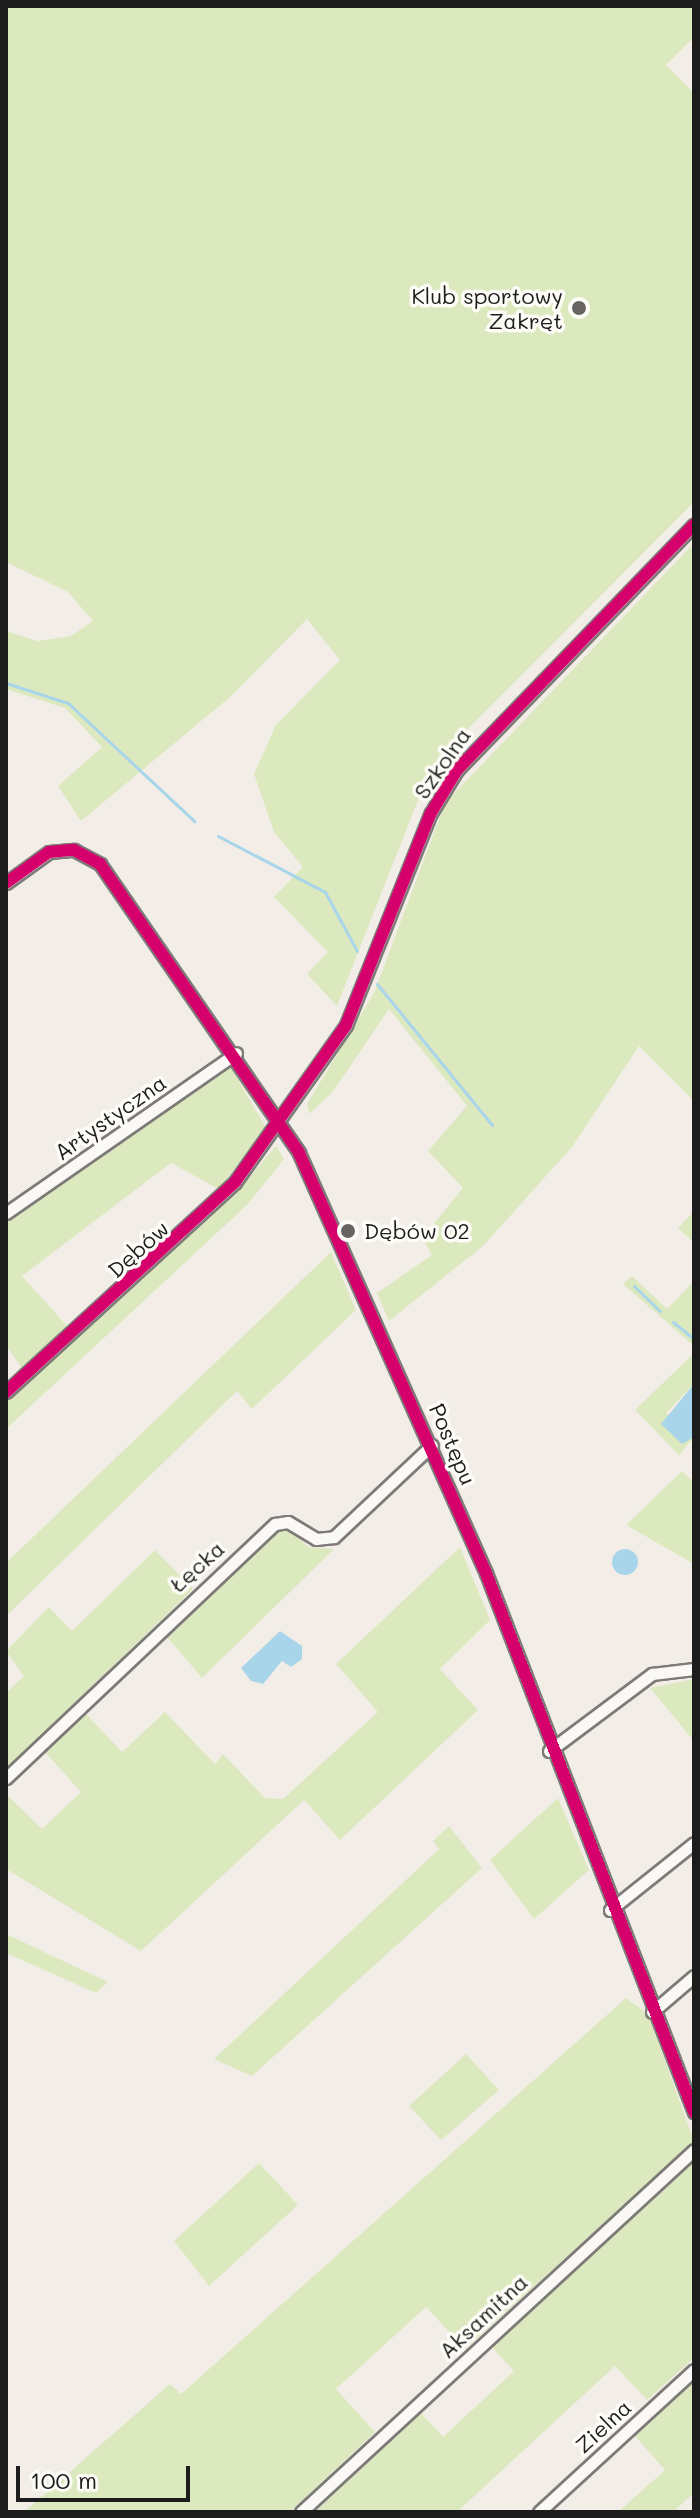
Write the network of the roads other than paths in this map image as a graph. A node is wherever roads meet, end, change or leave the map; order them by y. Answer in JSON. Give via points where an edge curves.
{"nodes":[{"id":1,"x":694,"y":525,"type":"edge"},
{"id":2,"x":6,"y":883,"type":"edge"},
{"id":3,"x":236,"y":1053,"type":"junction"},
{"id":4,"x":280,"y":1120,"type":"junction"},
{"id":5,"x":6,"y":1213,"type":"edge"},
{"id":6,"x":6,"y":1392,"type":"edge"},
{"id":7,"x":432,"y":1445,"type":"junction"},
{"id":8,"x":694,"y":1669,"type":"edge"},
{"id":9,"x":549,"y":1751,"type":"junction"},
{"id":10,"x":6,"y":1778,"type":"edge"},
{"id":11,"x":694,"y":1843,"type":"edge"},
{"id":12,"x":610,"y":1910,"type":"junction"},
{"id":13,"x":694,"y":1976,"type":"edge"},
{"id":14,"x":652,"y":2012,"type":"junction"},
{"id":15,"x":694,"y":2112,"type":"edge"},
{"id":16,"x":694,"y":2150,"type":"edge"},
{"id":17,"x":694,"y":2370,"type":"edge"},
{"id":18,"x":301,"y":2512,"type":"edge"},
{"id":19,"x":539,"y":2512,"type":"edge"}],
"edges":[{"from":1,"to":4,"type":"street","name":"Szkolna","via":[[457,770],[431,813],[361,995]]},
{"from":2,"to":3,"type":"street","name":"Postępu","via":[[35,859],[74,850],[110,877]]},
{"from":3,"to":4,"type":"street","name":"Postępu"},
{"from":3,"to":5,"type":"street","name":"Artystyczna"},
{"from":4,"to":6,"type":"street","name":"Dębów","via":[[211,1210]]},
{"from":4,"to":7,"type":"street","name":"Postępu"},
{"from":7,"to":9,"type":"street","name":"Postępu"},
{"from":7,"to":10,"type":"street","name":"Łęcka","via":[[334,1537],[316,1539],[288,1522],[275,1524]]},
{"from":8,"to":9,"type":"street","via":[[652,1674]]},
{"from":9,"to":12,"type":"street","name":"Postępu"},
{"from":11,"to":12,"type":"street"},
{"from":12,"to":14,"type":"street","name":"Postępu"},
{"from":13,"to":14,"type":"street"},
{"from":14,"to":15,"type":"street","name":"Postępu"},
{"from":16,"to":18,"type":"street","name":"Aksamitna"},
{"from":17,"to":19,"type":"street","name":"Zielna"}]}
